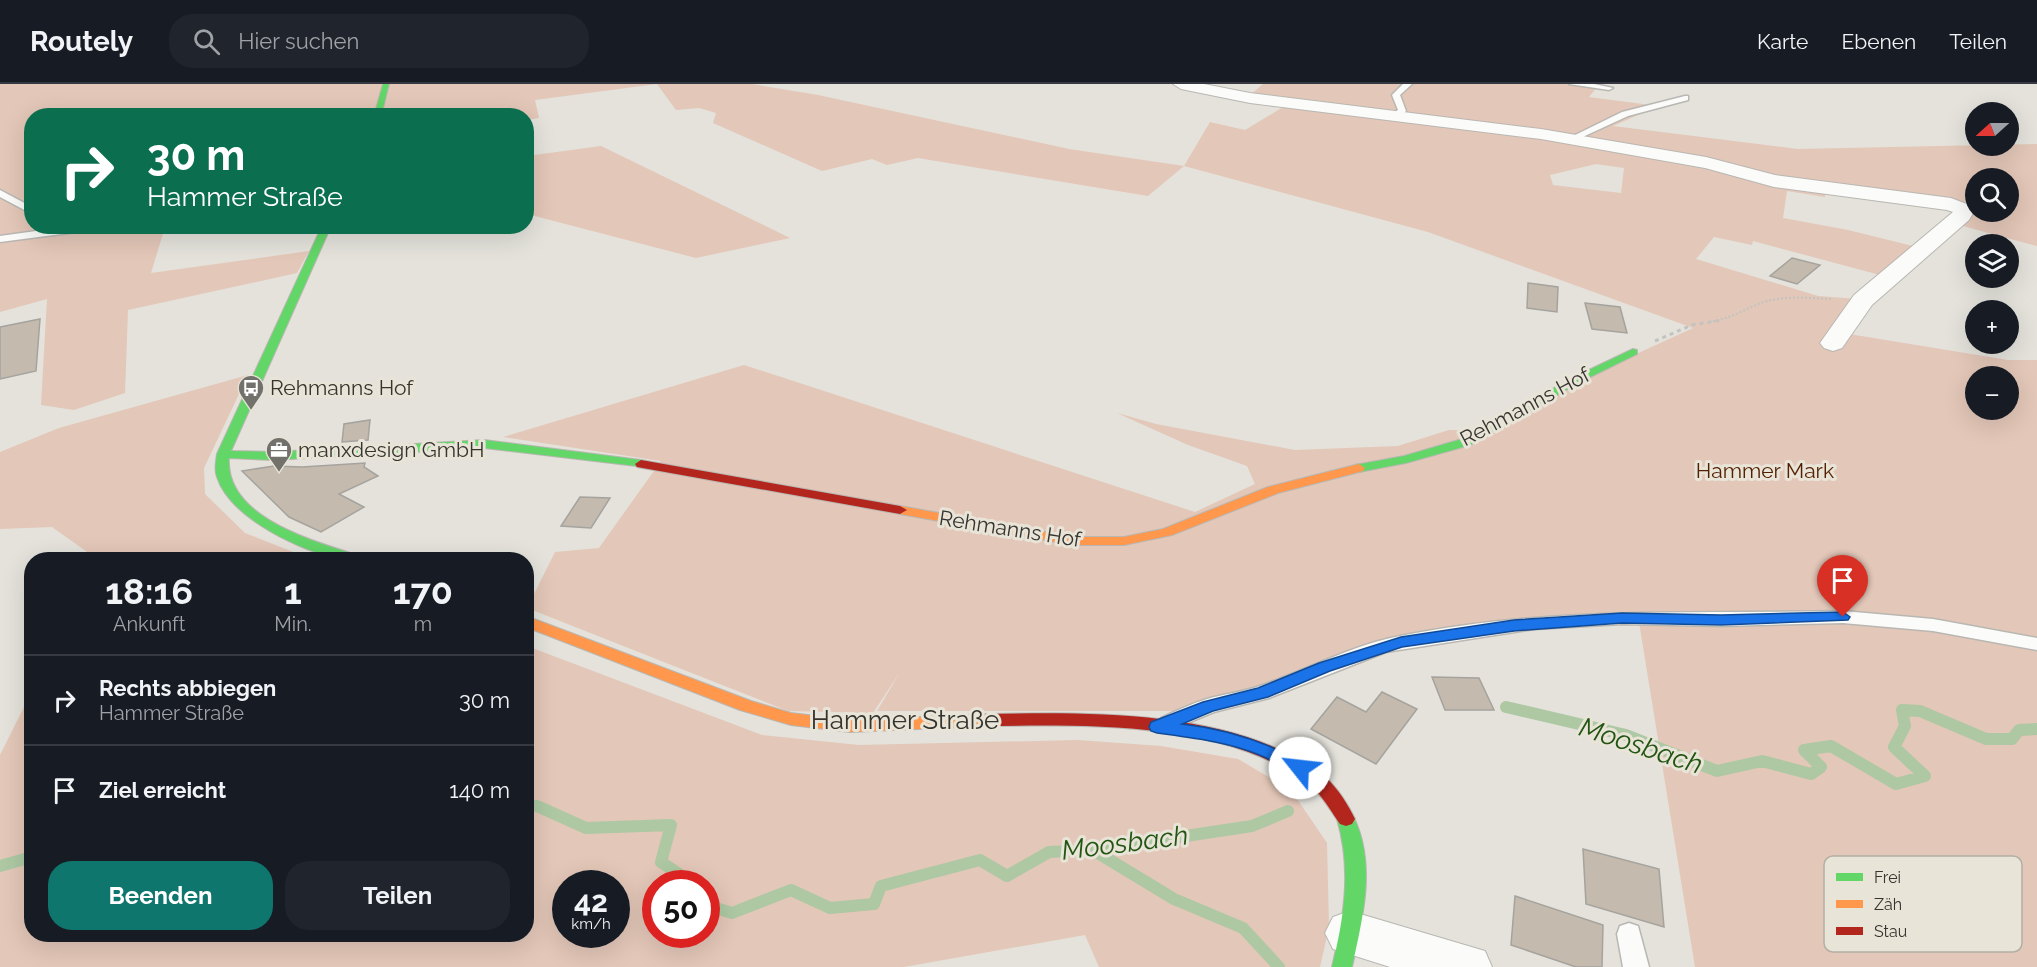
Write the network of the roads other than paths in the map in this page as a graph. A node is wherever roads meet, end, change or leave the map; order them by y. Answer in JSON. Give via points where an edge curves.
{"nodes":[{"id":1,"x":386,"y":84,"type":"edge"},
{"id":2,"x":1180,"y":84,"type":"edge"},
{"id":3,"x":1408,"y":84,"type":"edge"},
{"id":4,"x":1573,"y":84,"type":"edge"},
{"id":5,"x":1609,"y":88,"type":"dead end"},
{"id":6,"x":1685,"y":98,"type":"dead end"},
{"id":7,"x":379,"y":108,"type":"edge"},
{"id":8,"x":1395,"y":116,"type":"junction"},
{"id":9,"x":1571,"y":139,"type":"junction"},
{"id":10,"x":0,"y":194,"type":"edge"},
{"id":11,"x":24,"y":207,"type":"edge"},
{"id":12,"x":38,"y":234,"type":"edge"},
{"id":13,"x":323,"y":234,"type":"edge"},
{"id":14,"x":0,"y":239,"type":"edge"},
{"id":15,"x":1833,"y":343,"type":"dead end"},
{"id":16,"x":1633,"y":352,"type":"road end"},
{"id":17,"x":223,"y":454,"type":"junction"},
{"id":18,"x":337,"y":552,"type":"edge"},
{"id":19,"x":534,"y":624,"type":"edge"},
{"id":20,"x":2037,"y":644,"type":"edge"},
{"id":21,"x":1157,"y":727,"type":"junction"},
{"id":22,"x":1629,"y":934,"type":"dead end"},
{"id":23,"x":1346,"y":950,"type":"edge"},
{"id":24,"x":1467,"y":967,"type":"edge"},
{"id":25,"x":1636,"y":967,"type":"edge"}],
"edges":[{"from":1,"to":7,"type":"main road"},
{"from":2,"to":8,"type":"street","via":[[1250,98]]},
{"from":3,"to":8,"type":"lane","via":[[1396,95],[1402,111]]},
{"from":4,"to":5,"type":"lane"},
{"from":6,"to":9,"type":"lane","via":[[1625,114]]},
{"from":8,"to":9,"type":"street"},
{"from":9,"to":15,"type":"street","via":[[1774,181],[1951,204],[1965,210],[1863,300]]},
{"from":10,"to":11,"type":"lane"},
{"from":12,"to":14,"type":"lane"},
{"from":13,"to":17,"type":"main road"},
{"from":16,"to":17,"type":"main road","name":"Rehmanns Hof","via":[[1466,442],[1273,490],[1167,532],[1124,541],[1073,541],[604,458],[484,444],[312,454]]},
{"from":17,"to":18,"type":"main road","via":[[220,475],[227,491],[253,515]]},
{"from":19,"to":21,"type":"main road","name":"Hammer Straße","via":[[714,693],[805,722],[850,726],[985,720],[1105,721]]},
{"from":20,"to":21,"type":"lane","name":"Hammer Straße","via":[[1933,625],[1843,617],[1622,618],[1534,623],[1381,647],[1262,693],[1209,706]]},
{"from":21,"to":23,"type":"main road","name":"Hammer Straße","via":[[1209,733],[1270,752],[1300,768],[1336,800],[1354,846],[1356,900]]},
{"from":22,"to":25,"type":"lane"},
{"from":23,"to":24,"type":"street"}]}
